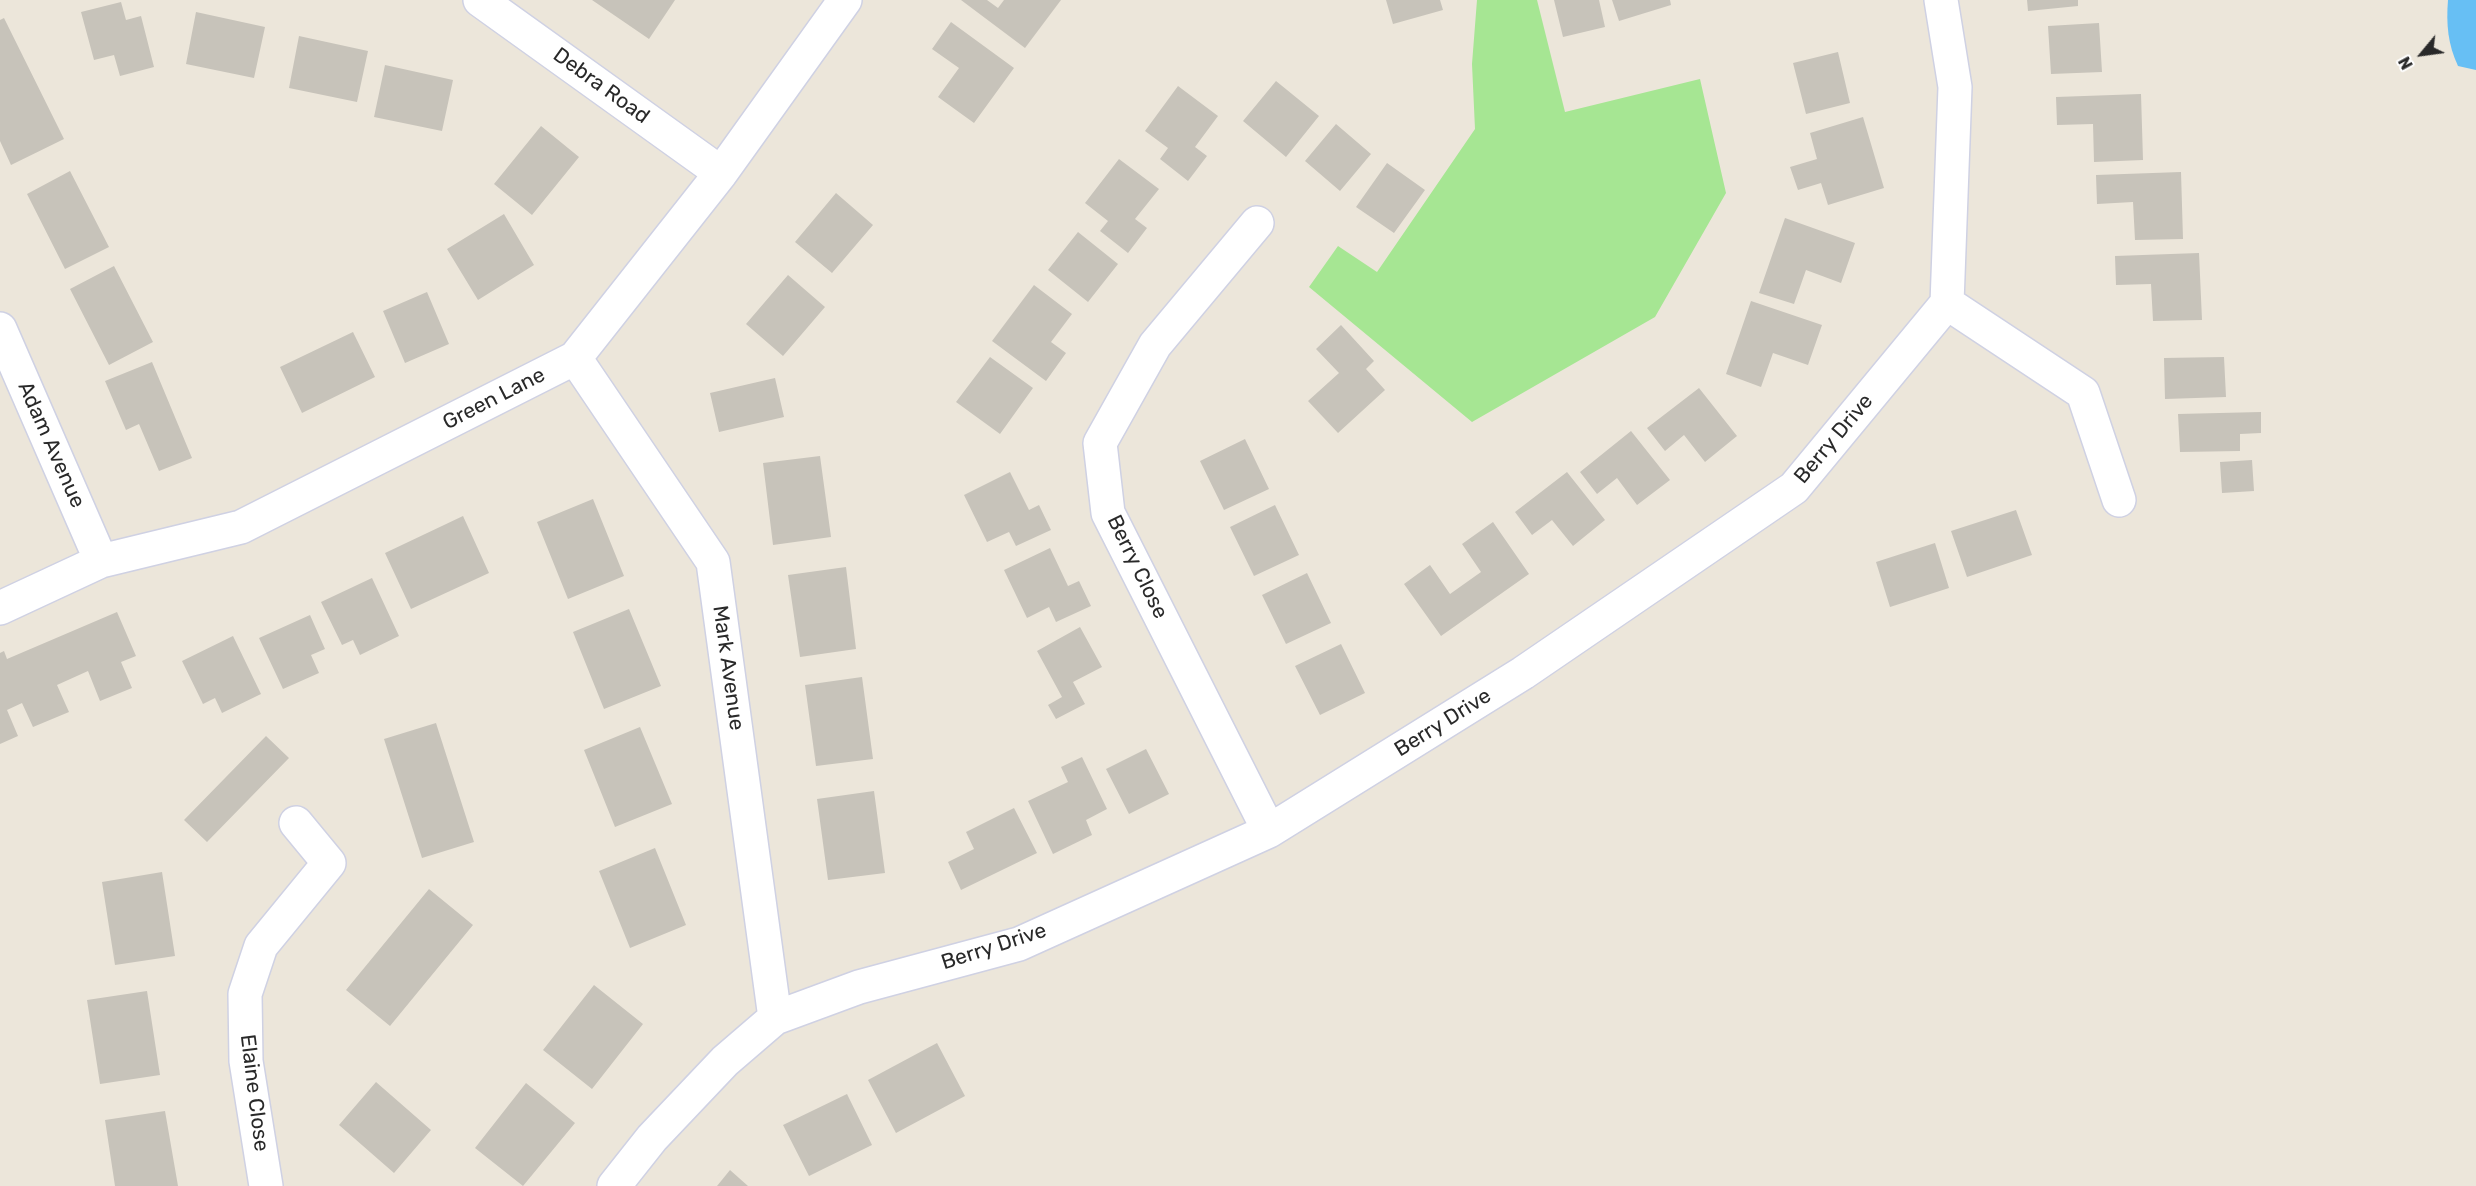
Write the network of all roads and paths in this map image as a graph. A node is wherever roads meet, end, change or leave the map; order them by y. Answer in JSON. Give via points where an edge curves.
{"nodes":[{"id":1,"x":480,"y":0,"type":"edge"},
{"id":2,"x":845,"y":0,"type":"edge"},
{"id":3,"x":1941,"y":0,"type":"edge"},
{"id":4,"x":721,"y":173,"type":"junction"},
{"id":5,"x":1257,"y":223,"type":"dead end"},
{"id":6,"x":1947,"y":303,"type":"junction"},
{"id":7,"x":0,"y":329,"type":"edge"},
{"id":8,"x":575,"y":358,"type":"junction"},
{"id":9,"x":2119,"y":500,"type":"dead end"},
{"id":10,"x":101,"y":561,"type":"junction"},
{"id":11,"x":0,"y":608,"type":"edge"},
{"id":12,"x":296,"y":823,"type":"dead end"},
{"id":13,"x":1269,"y":831,"type":"junction"},
{"id":14,"x":775,"y":1018,"type":"junction"},
{"id":15,"x":266,"y":1186,"type":"edge"},
{"id":16,"x":614,"y":1186,"type":"edge"}],
"edges":[{"from":1,"to":4,"type":"street","name":"Debra Road"},
{"from":2,"to":4,"type":"street","name":"Green Lane"},
{"from":3,"to":6,"type":"street","via":[[1955,87]]},
{"from":4,"to":8,"type":"street","name":"Green Lane"},
{"from":5,"to":13,"type":"street","name":"Berry Close","via":[[1155,345],[1100,443],[1108,513]]},
{"from":6,"to":9,"type":"street","via":[[2084,393]]},
{"from":6,"to":13,"type":"street","name":"Berry Drive","via":[[1794,488],[1523,673]]},
{"from":7,"to":10,"type":"street","name":"Adam Avenue"},
{"from":8,"to":10,"type":"street","name":"Green Lane","via":[[241,527]]},
{"from":8,"to":14,"type":"street","name":"Mark Avenue","via":[[713,562]]},
{"from":10,"to":11,"type":"street","name":"Green Lane"},
{"from":12,"to":15,"type":"street","name":"Elaine Close","via":[[329,863],[261,946],[245,994],[246,1061]]},
{"from":13,"to":14,"type":"street","name":"Berry Drive","via":[[1019,944],[859,987]]},
{"from":14,"to":16,"type":"street","name":"Berry Drive","via":[[725,1061],[652,1137]]}]}
